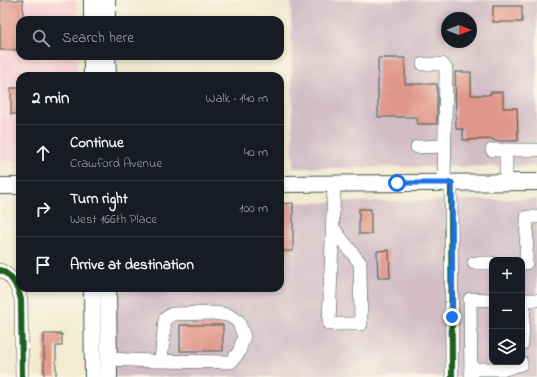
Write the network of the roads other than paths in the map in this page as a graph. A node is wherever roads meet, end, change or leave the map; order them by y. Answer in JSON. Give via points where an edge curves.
{"nodes":[{"id":1,"x":92,"y":0,"type":"edge"},
{"id":2,"x":107,"y":0,"type":"edge"},
{"id":3,"x":92,"y":16,"type":"edge"},
{"id":4,"x":107,"y":16,"type":"edge"},
{"id":5,"x":92,"y":60,"type":"edge"},
{"id":6,"x":108,"y":60,"type":"edge"},
{"id":7,"x":423,"y":64,"type":"dead end"},
{"id":8,"x":92,"y":72,"type":"edge"},
{"id":9,"x":108,"y":72,"type":"edge"},
{"id":10,"x":445,"y":146,"type":"junction"},
{"id":11,"x":417,"y":147,"type":"dead end"},
{"id":12,"x":492,"y":150,"type":"dead end"},
{"id":13,"x":506,"y":150,"type":"junction"},
{"id":14,"x":537,"y":150,"type":"edge"},
{"id":15,"x":537,"y":182,"type":"edge"},
{"id":16,"x":448,"y":183,"type":"junction"},
{"id":17,"x":506,"y":183,"type":"junction"},
{"id":18,"x":284,"y":184,"type":"edge"},
{"id":19,"x":334,"y":184,"type":"junction"},
{"id":20,"x":537,"y":217,"type":"edge"},
{"id":21,"x":333,"y":228,"type":"junction"},
{"id":22,"x":474,"y":263,"type":"dead end"},
{"id":23,"x":489,"y":263,"type":"edge"},
{"id":24,"x":528,"y":263,"type":"edge"},
{"id":25,"x":0,"y":270,"type":"edge"},
{"id":26,"x":16,"y":285,"type":"edge"},
{"id":27,"x":19,"y":292,"type":"edge"},
{"id":28,"x":92,"y":292,"type":"edge"},
{"id":29,"x":108,"y":292,"type":"edge"},
{"id":30,"x":489,"y":300,"type":"edge"},
{"id":31,"x":525,"y":300,"type":"edge"},
{"id":32,"x":537,"y":300,"type":"edge"},
{"id":33,"x":109,"y":359,"type":"junction"},
{"id":34,"x":161,"y":361,"type":"junction"},
{"id":35,"x":518,"y":365,"type":"edge"},
{"id":36,"x":471,"y":373,"type":"edge"},
{"id":37,"x":22,"y":377,"type":"edge"},
{"id":38,"x":92,"y":377,"type":"edge"},
{"id":39,"x":109,"y":377,"type":"edge"},
{"id":40,"x":452,"y":377,"type":"edge"}],
"edges":[{"from":1,"to":3,"type":"main road"},
{"from":2,"to":4,"type":"main road"},
{"from":5,"to":8,"type":"main road"},
{"from":6,"to":9,"type":"main road"},
{"from":7,"to":10,"type":"street","via":[[442,64],[446,69]]},
{"from":10,"to":11,"type":"street"},
{"from":10,"to":16,"type":"street"},
{"from":12,"to":13,"type":"street"},
{"from":13,"to":14,"type":"street"},
{"from":13,"to":17,"type":"street"},
{"from":15,"to":17,"type":"main road"},
{"from":16,"to":17,"type":"main road"},
{"from":16,"to":19,"type":"main road"},
{"from":16,"to":40,"type":"street"},
{"from":18,"to":19,"type":"main road"},
{"from":19,"to":21,"type":"street"},
{"from":20,"to":24,"type":"street","via":[[527,217]]},
{"from":21,"to":21,"type":"street","via":[[329,324],[361,324],[360,263]]},
{"from":22,"to":23,"type":"street"},
{"from":25,"to":26,"type":"street","via":[[10,276]]},
{"from":27,"to":37,"type":"street"},
{"from":28,"to":38,"type":"main road"},
{"from":29,"to":33,"type":"main road"},
{"from":30,"to":36,"type":"street","via":[[470,300]]},
{"from":31,"to":32,"type":"street"},
{"from":33,"to":34,"type":"street"},
{"from":33,"to":39,"type":"main road"},
{"from":34,"to":34,"type":"street","via":[[231,362],[239,352],[244,336],[238,321],[228,315],[214,313],[172,314],[165,319]]},
{"from":35,"to":36,"type":"street"}]}
